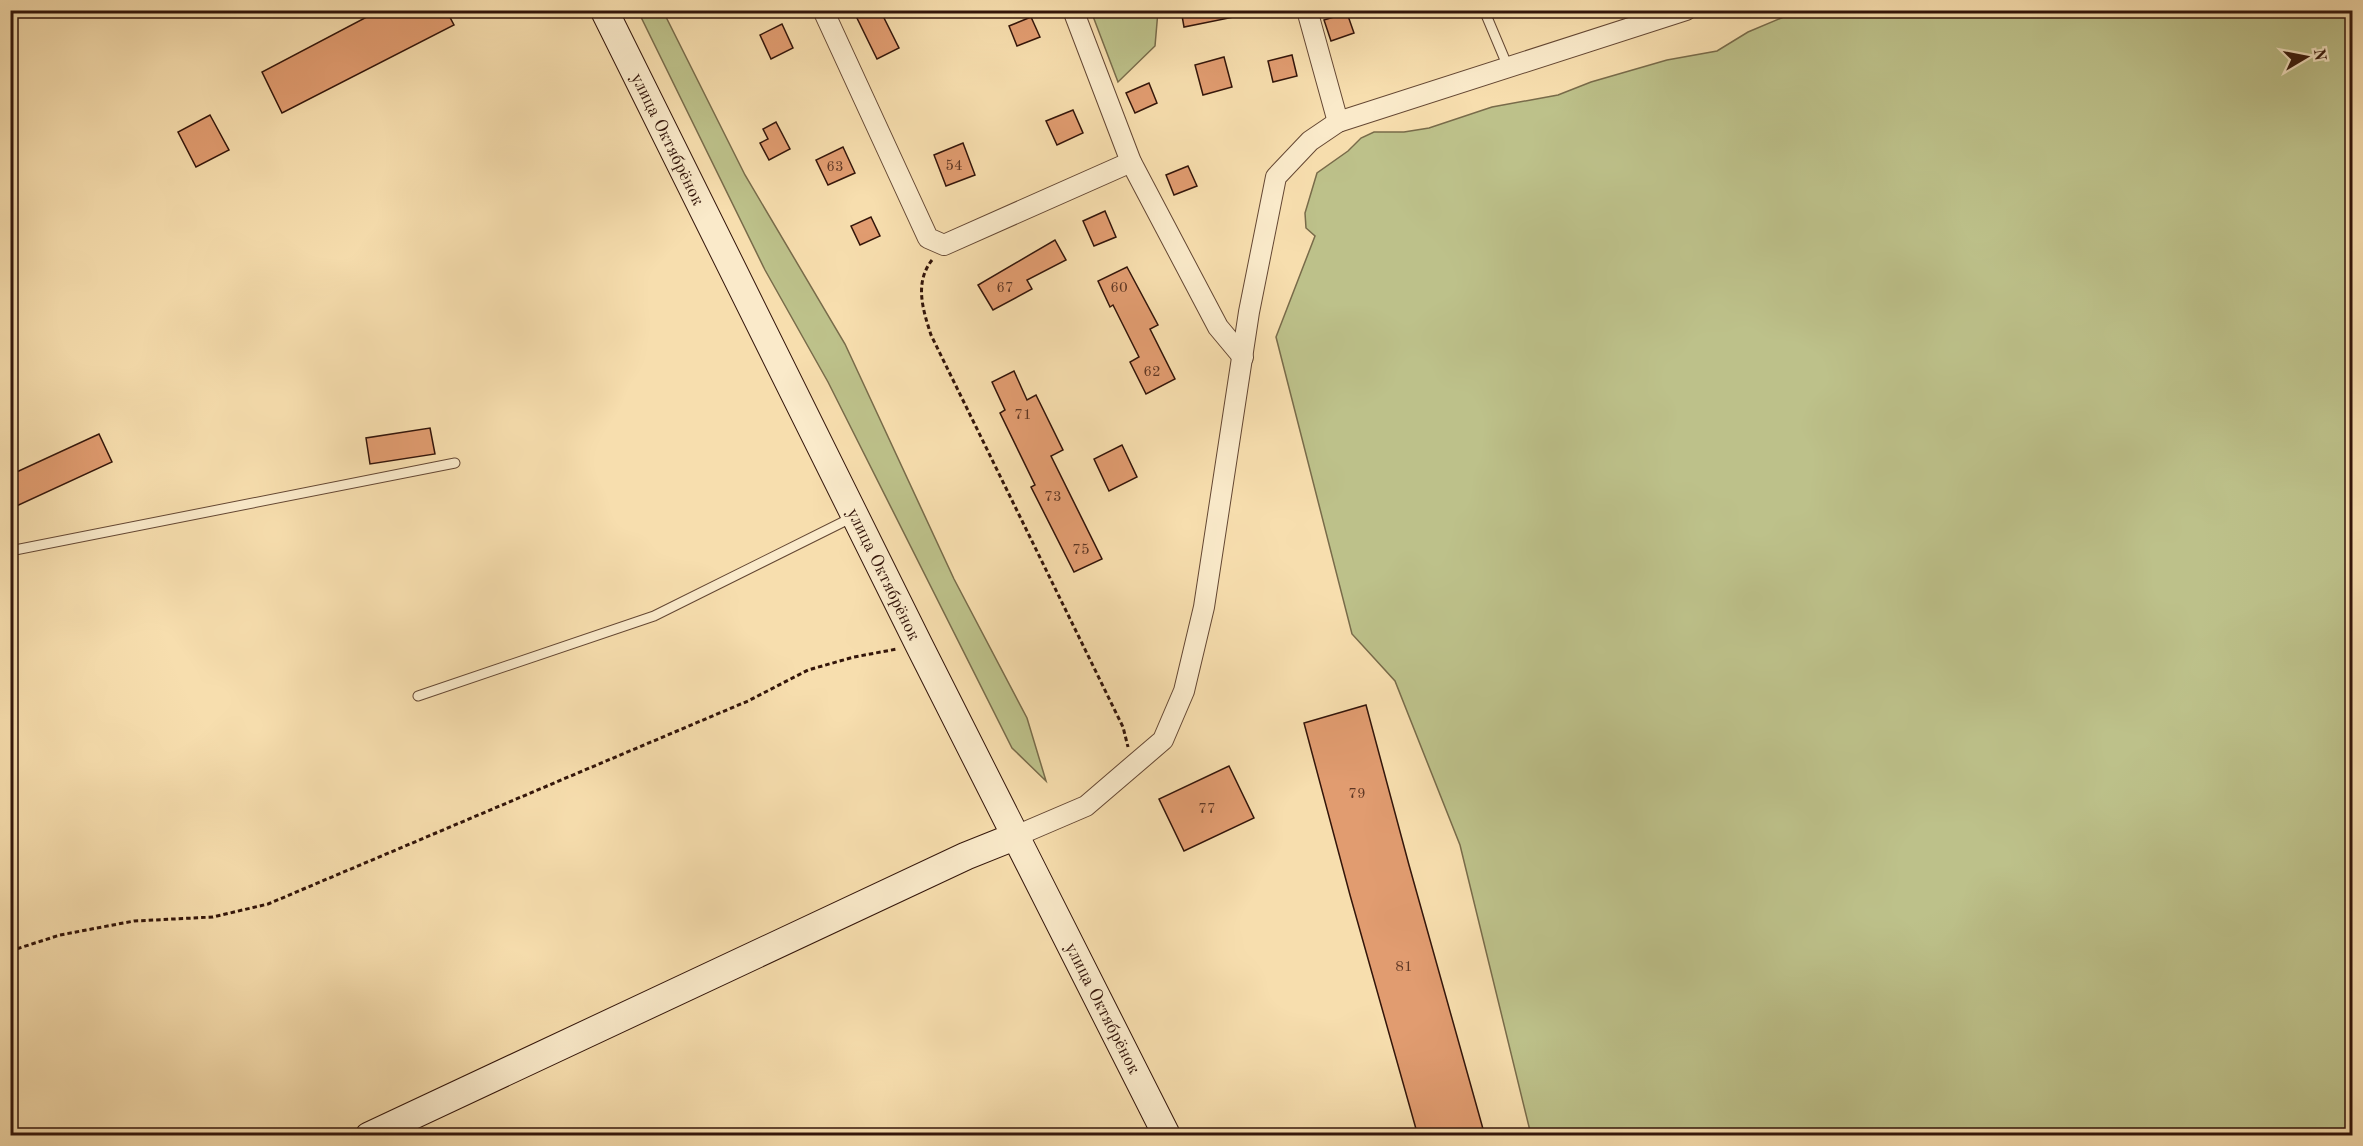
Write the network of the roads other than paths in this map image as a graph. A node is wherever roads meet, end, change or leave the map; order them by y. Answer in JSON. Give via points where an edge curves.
{"nodes":[{"id":1,"x":604,"y":10,"type":"edge"},
{"id":2,"x":822,"y":10,"type":"edge"},
{"id":3,"x":1073,"y":10,"type":"edge"},
{"id":4,"x":1307,"y":10,"type":"edge"},
{"id":5,"x":1484,"y":10,"type":"edge"},
{"id":6,"x":1686,"y":10,"type":"edge"},
{"id":7,"x":1508,"y":67,"type":"junction"},
{"id":8,"x":1338,"y":122,"type":"junction"},
{"id":9,"x":1131,"y":162,"type":"junction"},
{"id":10,"x":1243,"y":357,"type":"junction"},
{"id":11,"x":455,"y":463,"type":"dead end"},
{"id":12,"x":855,"y":516,"type":"junction"},
{"id":13,"x":10,"y":551,"type":"edge"},
{"id":14,"x":418,"y":696,"type":"dead end"},
{"id":15,"x":1016,"y":836,"type":"junction"},
{"id":16,"x":369,"y":1136,"type":"edge"},
{"id":17,"x":1167,"y":1136,"type":"edge"}],
"edges":[{"from":1,"to":12,"type":"street","name":"улица Октябрёнок"},
{"from":2,"to":9,"type":"street","via":[[928,238],[944,245]]},
{"from":3,"to":9,"type":"street"},
{"from":4,"to":8,"type":"street"},
{"from":5,"to":7,"type":"lane"},
{"from":6,"to":7,"type":"street"},
{"from":7,"to":8,"type":"street"},
{"from":8,"to":10,"type":"street","via":[[1310,141],[1276,177],[1260,247]]},
{"from":9,"to":10,"type":"street","via":[[1218,327]]},
{"from":10,"to":15,"type":"street","via":[[1204,607],[1184,691],[1163,740],[1086,806]]},
{"from":11,"to":13,"type":"lane"},
{"from":12,"to":14,"type":"lane","via":[[654,616]]},
{"from":12,"to":15,"type":"street","name":"улица Октябрёнок"},
{"from":15,"to":16,"type":"street"},
{"from":15,"to":17,"type":"street","name":"улица Октябрёнок"}]}
